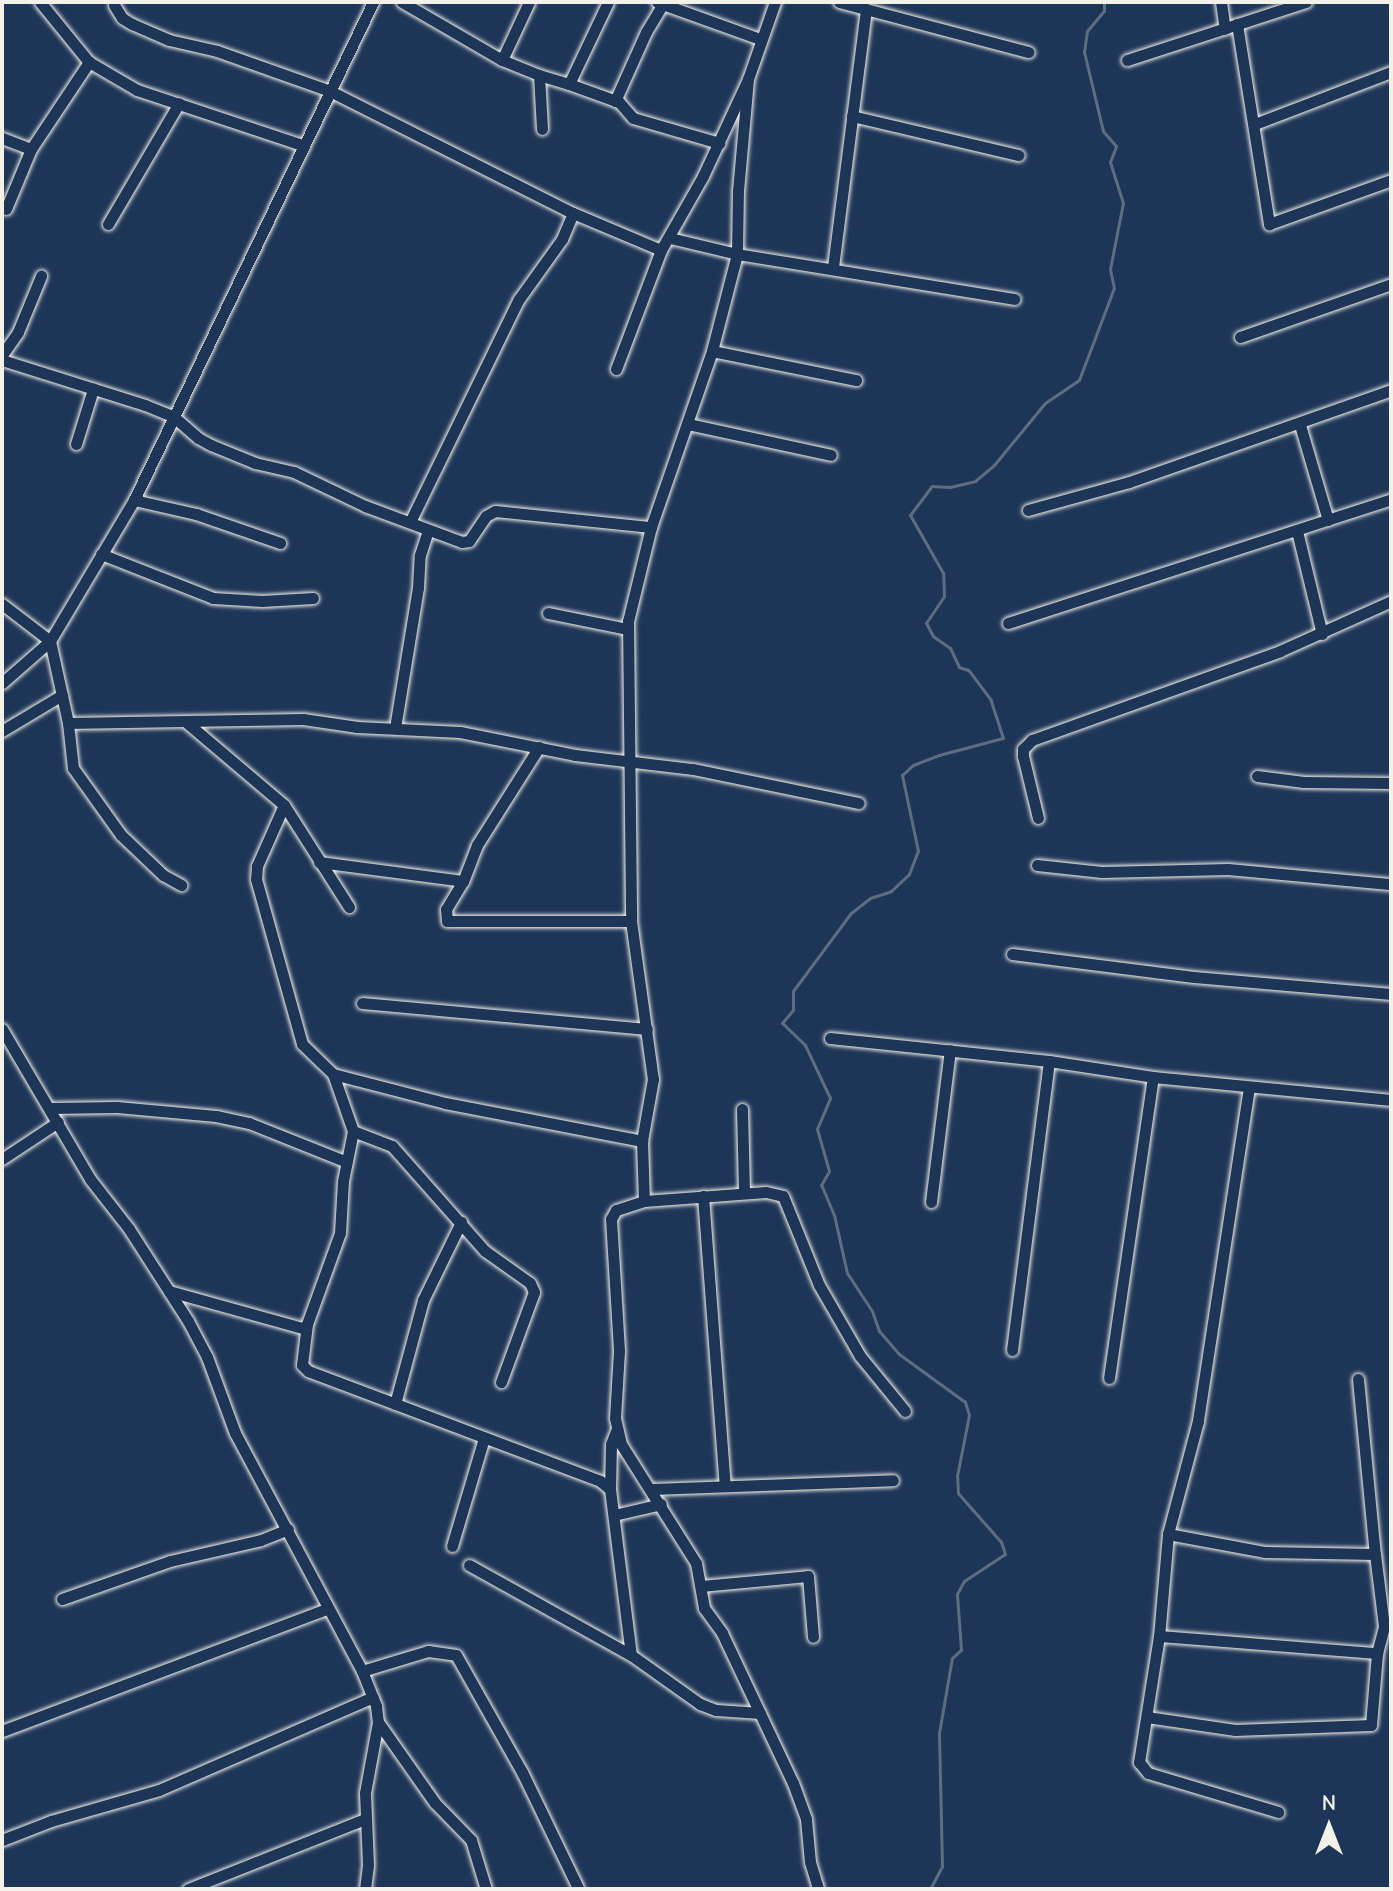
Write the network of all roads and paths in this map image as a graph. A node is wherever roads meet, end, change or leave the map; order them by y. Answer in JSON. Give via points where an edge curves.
{"nodes":[{"id":1,"x":40,"y":2,"type":"edge"},
{"id":2,"x":373,"y":2,"type":"edge"},
{"id":3,"x":402,"y":2,"type":"edge"},
{"id":4,"x":529,"y":2,"type":"edge"},
{"id":5,"x":608,"y":2,"type":"edge"},
{"id":6,"x":775,"y":2,"type":"edge"},
{"id":7,"x":839,"y":2,"type":"edge"},
{"id":8,"x":1221,"y":2,"type":"edge"},
{"id":9,"x":1306,"y":2,"type":"edge"},
{"id":10,"x":661,"y":3,"type":"edge"},
{"id":11,"x":114,"y":5,"type":"dead end"},
{"id":12,"x":860,"y":6,"type":"edge"},
{"id":13,"x":1237,"y":24,"type":"junction"},
{"id":14,"x":1225,"y":29,"type":"junction"},
{"id":15,"x":760,"y":39,"type":"junction"},
{"id":16,"x":1028,"y":52,"type":"dead end"},
{"id":17,"x":502,"y":60,"type":"junction"},
{"id":18,"x":1127,"y":60,"type":"dead end"},
{"id":19,"x":89,"y":62,"type":"junction"},
{"id":20,"x":1391,"y":72,"type":"edge"},
{"id":21,"x":539,"y":75,"type":"junction"},
{"id":22,"x":748,"y":79,"type":"junction"},
{"id":23,"x":569,"y":84,"type":"junction"},
{"id":24,"x":330,"y":91,"type":"junction"},
{"id":25,"x":615,"y":101,"type":"junction"},
{"id":26,"x":179,"y":103,"type":"junction"},
{"id":27,"x":852,"y":116,"type":"junction"},
{"id":28,"x":1255,"y":124,"type":"junction"},
{"id":29,"x":542,"y":129,"type":"dead end"},
{"id":30,"x":2,"y":138,"type":"edge"},
{"id":31,"x":719,"y":143,"type":"junction"},
{"id":32,"x":302,"y":145,"type":"junction"},
{"id":33,"x":31,"y":149,"type":"junction"},
{"id":34,"x":1018,"y":155,"type":"dead end"},
{"id":35,"x":1391,"y":180,"type":"edge"},
{"id":36,"x":6,"y":209,"type":"dead end"},
{"id":37,"x":573,"y":213,"type":"junction"},
{"id":38,"x":108,"y":224,"type":"dead end"},
{"id":39,"x":670,"y":238,"type":"junction"},
{"id":40,"x":661,"y":250,"type":"junction"},
{"id":41,"x":737,"y":254,"type":"junction"},
{"id":42,"x":833,"y":267,"type":"junction"},
{"id":43,"x":41,"y":276,"type":"dead end"},
{"id":44,"x":1391,"y":284,"type":"edge"},
{"id":45,"x":1014,"y":299,"type":"dead end"},
{"id":46,"x":1240,"y":337,"type":"dead end"},
{"id":47,"x":712,"y":351,"type":"junction"},
{"id":48,"x":2,"y":358,"type":"edge"},
{"id":49,"x":616,"y":369,"type":"dead end"},
{"id":50,"x":856,"y":380,"type":"dead end"},
{"id":51,"x":93,"y":389,"type":"junction"},
{"id":52,"x":1391,"y":390,"type":"edge"},
{"id":53,"x":174,"y":417,"type":"junction"},
{"id":54,"x":688,"y":424,"type":"junction"},
{"id":55,"x":1300,"y":425,"type":"junction"},
{"id":56,"x":76,"y":444,"type":"dead end"},
{"id":57,"x":831,"y":455,"type":"dead end"},
{"id":58,"x":1391,"y":499,"type":"edge"},
{"id":59,"x":134,"y":500,"type":"junction"},
{"id":60,"x":1028,"y":510,"type":"dead end"},
{"id":61,"x":1328,"y":520,"type":"junction"},
{"id":62,"x":410,"y":522,"type":"junction"},
{"id":63,"x":651,"y":527,"type":"junction"},
{"id":64,"x":428,"y":530,"type":"junction"},
{"id":65,"x":1297,"y":531,"type":"junction"},
{"id":66,"x":280,"y":543,"type":"dead end"},
{"id":67,"x":101,"y":554,"type":"junction"},
{"id":68,"x":313,"y":598,"type":"dead end"},
{"id":69,"x":1391,"y":601,"type":"edge"},
{"id":70,"x":2,"y":604,"type":"edge"},
{"id":71,"x":548,"y":613,"type":"dead end"},
{"id":72,"x":1008,"y":623,"type":"dead end"},
{"id":73,"x":627,"y":629,"type":"junction"},
{"id":74,"x":1322,"y":634,"type":"junction"},
{"id":75,"x":50,"y":641,"type":"junction"},
{"id":76,"x":2,"y":683,"type":"edge"},
{"id":77,"x":62,"y":695,"type":"junction"},
{"id":78,"x":186,"y":722,"type":"junction"},
{"id":79,"x":68,"y":723,"type":"junction"},
{"id":80,"x":395,"y":728,"type":"junction"},
{"id":81,"x":2,"y":731,"type":"edge"},
{"id":82,"x":539,"y":747,"type":"junction"},
{"id":83,"x":629,"y":761,"type":"junction"},
{"id":84,"x":1257,"y":776,"type":"dead end"},
{"id":85,"x":1391,"y":783,"type":"edge"},
{"id":86,"x":859,"y":803,"type":"dead end"},
{"id":87,"x":284,"y":805,"type":"junction"},
{"id":88,"x":1038,"y":818,"type":"dead end"},
{"id":89,"x":319,"y":862,"type":"junction"},
{"id":90,"x":1037,"y":865,"type":"dead end"},
{"id":91,"x":463,"y":881,"type":"junction"},
{"id":92,"x":1391,"y":884,"type":"edge"},
{"id":93,"x":181,"y":885,"type":"dead end"},
{"id":94,"x":349,"y":907,"type":"dead end"},
{"id":95,"x":631,"y":921,"type":"junction"},
{"id":96,"x":1012,"y":954,"type":"dead end"},
{"id":97,"x":1391,"y":994,"type":"edge"},
{"id":98,"x":362,"y":1003,"type":"dead end"},
{"id":99,"x":2,"y":1029,"type":"edge"},
{"id":100,"x":647,"y":1029,"type":"junction"},
{"id":101,"x":830,"y":1038,"type":"dead end"},
{"id":102,"x":950,"y":1050,"type":"junction"},
{"id":103,"x":1049,"y":1061,"type":"junction"},
{"id":104,"x":333,"y":1074,"type":"junction"},
{"id":105,"x":1153,"y":1077,"type":"junction"},
{"id":106,"x":1249,"y":1087,"type":"junction"},
{"id":107,"x":1391,"y":1100,"type":"edge"},
{"id":108,"x":50,"y":1108,"type":"junction"},
{"id":109,"x":742,"y":1109,"type":"dead end"},
{"id":110,"x":58,"y":1122,"type":"junction"},
{"id":111,"x":353,"y":1131,"type":"junction"},
{"id":112,"x":642,"y":1141,"type":"junction"},
{"id":113,"x":2,"y":1159,"type":"edge"},
{"id":114,"x":347,"y":1162,"type":"junction"},
{"id":115,"x":744,"y":1193,"type":"junction"},
{"id":116,"x":703,"y":1196,"type":"junction"},
{"id":117,"x":644,"y":1201,"type":"junction"},
{"id":118,"x":931,"y":1202,"type":"dead end"},
{"id":119,"x":461,"y":1222,"type":"junction"},
{"id":120,"x":169,"y":1291,"type":"junction"},
{"id":121,"x":306,"y":1329,"type":"junction"},
{"id":122,"x":1012,"y":1350,"type":"dead end"},
{"id":123,"x":1109,"y":1378,"type":"dead end"},
{"id":124,"x":1358,"y":1379,"type":"dead end"},
{"id":125,"x":501,"y":1382,"type":"dead end"},
{"id":126,"x":395,"y":1404,"type":"junction"},
{"id":127,"x":905,"y":1411,"type":"dead end"},
{"id":128,"x":616,"y":1430,"type":"junction"},
{"id":129,"x":484,"y":1438,"type":"junction"},
{"id":130,"x":893,"y":1480,"type":"dead end"},
{"id":131,"x":725,"y":1486,"type":"junction"},
{"id":132,"x":610,"y":1489,"type":"junction"},
{"id":133,"x":652,"y":1489,"type":"junction"},
{"id":134,"x":661,"y":1504,"type":"junction"},
{"id":135,"x":614,"y":1515,"type":"junction"},
{"id":136,"x":288,"y":1529,"type":"junction"},
{"id":137,"x":1168,"y":1534,"type":"junction"},
{"id":138,"x":452,"y":1546,"type":"dead end"},
{"id":139,"x":1375,"y":1554,"type":"junction"},
{"id":140,"x":469,"y":1565,"type":"dead end"},
{"id":141,"x":701,"y":1586,"type":"junction"},
{"id":142,"x":62,"y":1599,"type":"dead end"},
{"id":143,"x":327,"y":1609,"type":"junction"},
{"id":144,"x":1388,"y":1626,"type":"edge"},
{"id":145,"x":1159,"y":1636,"type":"junction"},
{"id":146,"x":813,"y":1637,"type":"dead end"},
{"id":147,"x":1377,"y":1653,"type":"junction"},
{"id":148,"x":631,"y":1655,"type":"junction"},
{"id":149,"x":362,"y":1671,"type":"junction"},
{"id":150,"x":373,"y":1697,"type":"junction"},
{"id":151,"x":760,"y":1713,"type":"junction"},
{"id":152,"x":1147,"y":1717,"type":"junction"},
{"id":153,"x":378,"y":1722,"type":"junction"},
{"id":154,"x":2,"y":1731,"type":"edge"},
{"id":155,"x":1278,"y":1812,"type":"dead end"},
{"id":156,"x":365,"y":1819,"type":"junction"},
{"id":157,"x":2,"y":1840,"type":"edge"},
{"id":158,"x":578,"y":1888,"type":"edge"},
{"id":159,"x":188,"y":1889,"type":"edge"},
{"id":160,"x":365,"y":1889,"type":"edge"},
{"id":161,"x":486,"y":1889,"type":"edge"},
{"id":162,"x":818,"y":1889,"type":"edge"}],
"edges":[{"from":1,"to":19,"type":"street"},
{"from":2,"to":24,"type":"street"},
{"from":3,"to":17,"type":"street"},
{"from":4,"to":17,"type":"street"},
{"from":5,"to":23,"type":"street"},
{"from":6,"to":15,"type":"street"},
{"from":7,"to":12,"type":"street"},
{"from":8,"to":14,"type":"street"},
{"from":9,"to":13,"type":"street"},
{"from":10,"to":15,"type":"street"},
{"from":10,"to":25,"type":"street"},
{"from":11,"to":24,"type":"street","via":[[122,18],[169,40],[217,51]]},
{"from":12,"to":16,"type":"street"},
{"from":12,"to":27,"type":"street"},
{"from":13,"to":14,"type":"street"},
{"from":13,"to":28,"type":"street"},
{"from":14,"to":18,"type":"street"},
{"from":15,"to":22,"type":"street"},
{"from":17,"to":21,"type":"street"},
{"from":19,"to":26,"type":"street","via":[[137,90]]},
{"from":19,"to":33,"type":"street"},
{"from":20,"to":28,"type":"street"},
{"from":21,"to":23,"type":"street"},
{"from":21,"to":29,"type":"street"},
{"from":22,"to":31,"type":"street"},
{"from":22,"to":41,"type":"street"},
{"from":23,"to":25,"type":"street"},
{"from":24,"to":32,"type":"street"},
{"from":24,"to":37,"type":"street"},
{"from":25,"to":31,"type":"street","via":[[633,118]]},
{"from":26,"to":32,"type":"street"},
{"from":26,"to":38,"type":"street"},
{"from":27,"to":34,"type":"street"},
{"from":27,"to":42,"type":"street"},
{"from":28,"to":35,"type":"street","via":[[1269,224]]},
{"from":30,"to":33,"type":"street"},
{"from":31,"to":39,"type":"street"},
{"from":32,"to":53,"type":"street"},
{"from":33,"to":36,"type":"street"},
{"from":37,"to":40,"type":"street"},
{"from":37,"to":62,"type":"street","via":[[562,239],[519,299]]},
{"from":39,"to":40,"type":"street"},
{"from":39,"to":41,"type":"street"},
{"from":40,"to":49,"type":"street"},
{"from":41,"to":42,"type":"street"},
{"from":41,"to":47,"type":"street"},
{"from":42,"to":45,"type":"street"},
{"from":43,"to":48,"type":"street"},
{"from":44,"to":46,"type":"street"},
{"from":47,"to":50,"type":"street"},
{"from":47,"to":54,"type":"street"},
{"from":48,"to":51,"type":"street"},
{"from":51,"to":53,"type":"street"},
{"from":51,"to":56,"type":"street"},
{"from":52,"to":55,"type":"street"},
{"from":53,"to":59,"type":"street"},
{"from":53,"to":62,"type":"street","via":[[211,445],[294,472]]},
{"from":54,"to":57,"type":"street"},
{"from":54,"to":63,"type":"street"},
{"from":55,"to":60,"type":"street"},
{"from":55,"to":61,"type":"street"},
{"from":58,"to":61,"type":"street"},
{"from":59,"to":66,"type":"street","via":[[196,514]]},
{"from":59,"to":67,"type":"street"},
{"from":61,"to":65,"type":"street"},
{"from":62,"to":64,"type":"street"},
{"from":63,"to":64,"type":"street","via":[[495,511],[469,541]]},
{"from":63,"to":73,"type":"street"},
{"from":64,"to":80,"type":"street"},
{"from":65,"to":72,"type":"street"},
{"from":65,"to":74,"type":"street"},
{"from":67,"to":68,"type":"street","via":[[213,598]]},
{"from":67,"to":75,"type":"street"},
{"from":69,"to":74,"type":"street"},
{"from":70,"to":75,"type":"street"},
{"from":71,"to":73,"type":"street"},
{"from":73,"to":83,"type":"street"},
{"from":74,"to":88,"type":"street","via":[[1027,743],[1023,756]]},
{"from":75,"to":76,"type":"street"},
{"from":75,"to":77,"type":"street"},
{"from":77,"to":79,"type":"street"},
{"from":77,"to":81,"type":"street"},
{"from":78,"to":79,"type":"street"},
{"from":78,"to":80,"type":"street","via":[[303,719]]},
{"from":78,"to":87,"type":"street"},
{"from":79,"to":93,"type":"street","via":[[73,768],[121,835]]},
{"from":80,"to":82,"type":"street","via":[[460,732]]},
{"from":82,"to":83,"type":"street"},
{"from":82,"to":91,"type":"street","via":[[485,830]]},
{"from":83,"to":86,"type":"street"},
{"from":83,"to":95,"type":"street"},
{"from":84,"to":85,"type":"street"},
{"from":87,"to":89,"type":"street"},
{"from":87,"to":104,"type":"street","via":[[256,879],[302,1044]]},
{"from":89,"to":91,"type":"street"},
{"from":89,"to":94,"type":"street"},
{"from":90,"to":92,"type":"street","via":[[1102,872],[1228,869]]},
{"from":91,"to":95,"type":"street","via":[[446,909],[447,921]]},
{"from":95,"to":100,"type":"street"},
{"from":96,"to":97,"type":"street"},
{"from":98,"to":100,"type":"street"},
{"from":99,"to":108,"type":"street"},
{"from":100,"to":112,"type":"street","via":[[653,1079]]},
{"from":101,"to":102,"type":"street"},
{"from":102,"to":103,"type":"street"},
{"from":102,"to":118,"type":"street"},
{"from":103,"to":105,"type":"street"},
{"from":103,"to":122,"type":"street"},
{"from":104,"to":111,"type":"street"},
{"from":104,"to":112,"type":"street","via":[[445,1103]]},
{"from":105,"to":106,"type":"street"},
{"from":105,"to":123,"type":"street"},
{"from":106,"to":107,"type":"street"},
{"from":106,"to":137,"type":"street","via":[[1198,1421]]},
{"from":108,"to":110,"type":"street"},
{"from":108,"to":114,"type":"street","via":[[156,1108],[216,1116],[249,1123]]},
{"from":109,"to":115,"type":"street"},
{"from":110,"to":113,"type":"street"},
{"from":110,"to":120,"type":"street","via":[[90,1179]]},
{"from":111,"to":114,"type":"street"},
{"from":111,"to":119,"type":"street","via":[[392,1146]]},
{"from":112,"to":117,"type":"street"},
{"from":114,"to":121,"type":"street","via":[[340,1233]]},
{"from":115,"to":116,"type":"street"},
{"from":115,"to":127,"type":"street","via":[[783,1196],[819,1285],[860,1356]]},
{"from":116,"to":117,"type":"street"},
{"from":116,"to":131,"type":"street"},
{"from":117,"to":128,"type":"street","via":[[616,1210],[611,1219],[619,1351]]},
{"from":119,"to":125,"type":"street","via":[[485,1251],[530,1283],[534,1292]]},
{"from":119,"to":126,"type":"street","via":[[423,1300]]},
{"from":120,"to":121,"type":"street"},
{"from":120,"to":136,"type":"street","via":[[207,1357],[235,1433]]},
{"from":121,"to":126,"type":"street","via":[[304,1369]]},
{"from":124,"to":139,"type":"street"},
{"from":126,"to":129,"type":"street"},
{"from":128,"to":132,"type":"street"},
{"from":128,"to":133,"type":"street"},
{"from":129,"to":132,"type":"street"},
{"from":129,"to":138,"type":"street"},
{"from":130,"to":131,"type":"street"},
{"from":131,"to":133,"type":"street"},
{"from":132,"to":135,"type":"street"},
{"from":133,"to":134,"type":"street"},
{"from":134,"to":135,"type":"street"},
{"from":134,"to":141,"type":"street","via":[[696,1563]]},
{"from":135,"to":148,"type":"street"},
{"from":136,"to":142,"type":"street","via":[[170,1561]]},
{"from":136,"to":143,"type":"street"},
{"from":137,"to":139,"type":"street","via":[[1265,1552]]},
{"from":137,"to":145,"type":"street"},
{"from":139,"to":144,"type":"street"},
{"from":140,"to":148,"type":"street"},
{"from":141,"to":146,"type":"street","via":[[808,1576]]},
{"from":141,"to":151,"type":"street","via":[[704,1608],[722,1633]]},
{"from":143,"to":149,"type":"street"},
{"from":143,"to":154,"type":"street"},
{"from":144,"to":147,"type":"street"},
{"from":145,"to":147,"type":"street"},
{"from":145,"to":152,"type":"street"},
{"from":147,"to":152,"type":"street","via":[[1371,1725],[1235,1730]]},
{"from":148,"to":151,"type":"street","via":[[700,1704]]},
{"from":149,"to":150,"type":"street"},
{"from":149,"to":158,"type":"street","via":[[428,1651],[456,1655],[522,1772]]},
{"from":150,"to":153,"type":"street"},
{"from":150,"to":157,"type":"street","via":[[159,1790]]},
{"from":151,"to":162,"type":"street","via":[[806,1819]]},
{"from":152,"to":155,"type":"street","via":[[1139,1762],[1148,1773]]},
{"from":153,"to":156,"type":"street"},
{"from":153,"to":161,"type":"street","via":[[435,1803],[471,1840]]},
{"from":156,"to":159,"type":"street"},
{"from":156,"to":160,"type":"street"}]}
